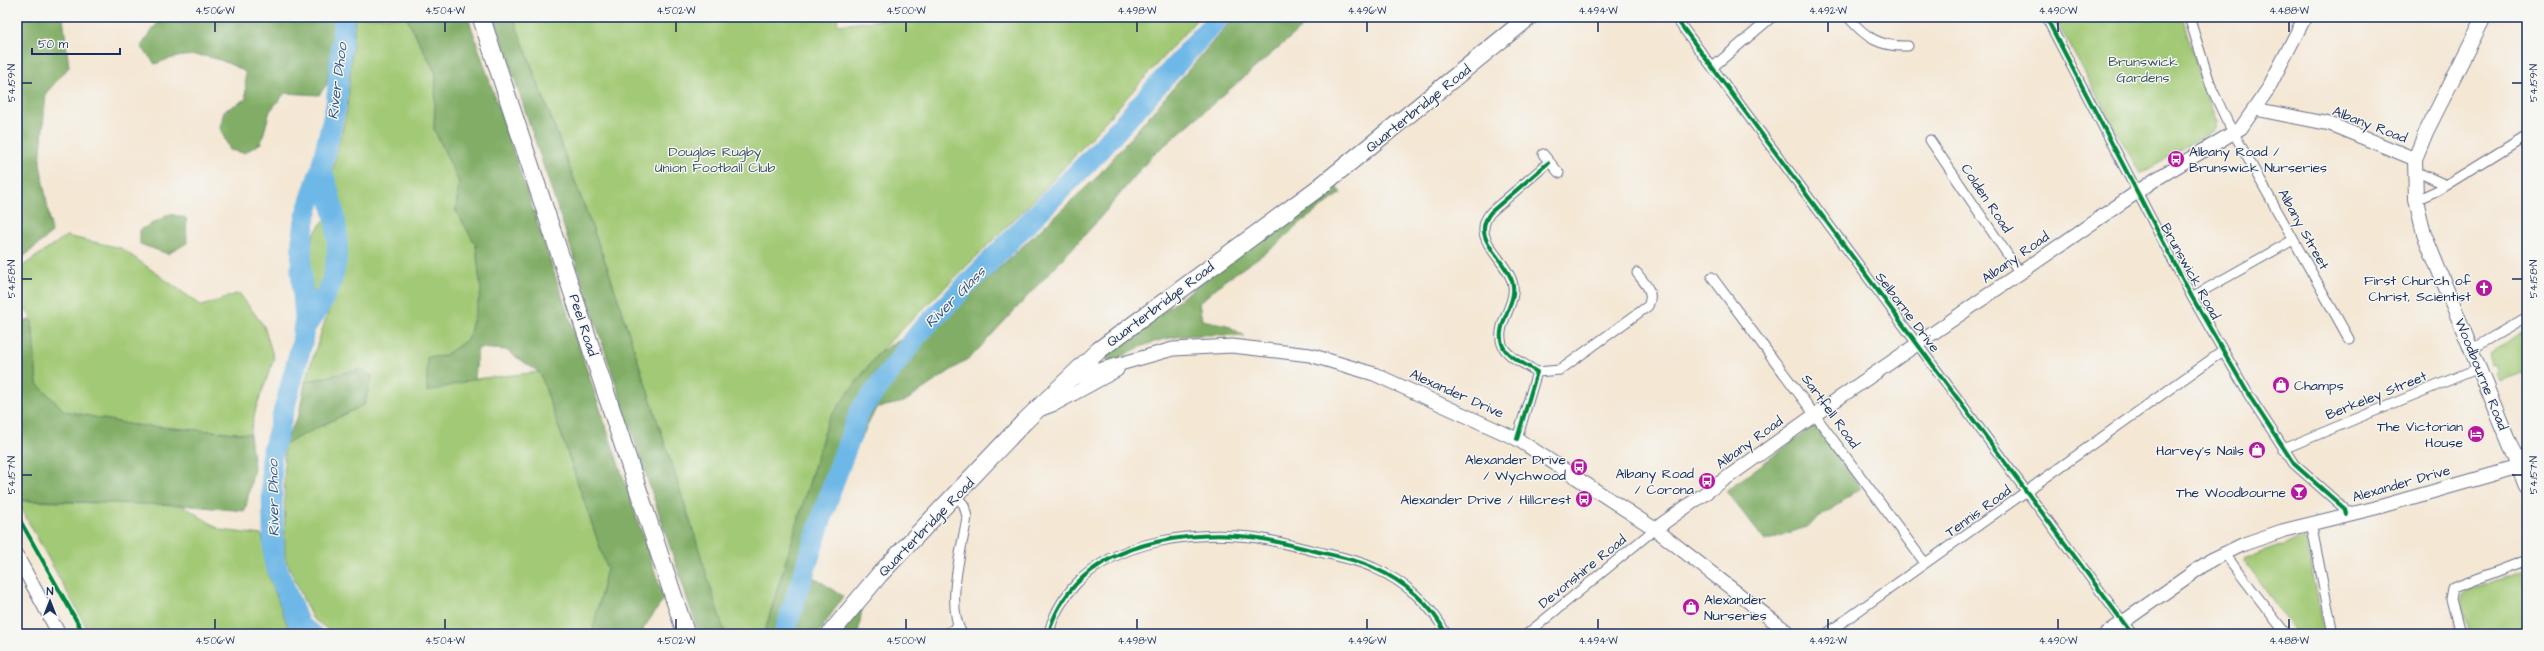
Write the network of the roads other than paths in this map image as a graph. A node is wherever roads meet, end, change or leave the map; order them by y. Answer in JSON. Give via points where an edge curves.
{"nodes":[{"id":1,"x":480,"y":17,"type":"edge"},
{"id":2,"x":1529,"y":17,"type":"edge"},
{"id":3,"x":1675,"y":17,"type":"edge"},
{"id":4,"x":1772,"y":17,"type":"edge"},
{"id":5,"x":1848,"y":17,"type":"edge"},
{"id":6,"x":2046,"y":17,"type":"edge"},
{"id":7,"x":2188,"y":17,"type":"edge"},
{"id":8,"x":2305,"y":17,"type":"edge"},
{"id":9,"x":2484,"y":17,"type":"edge"},
{"id":10,"x":1908,"y":46,"type":"dead end"},
{"id":11,"x":1713,"y":67,"type":"junction"},
{"id":12,"x":2255,"y":109,"type":"junction"},
{"id":13,"x":2234,"y":133,"type":"junction"},
{"id":14,"x":2527,"y":135,"type":"edge"},
{"id":15,"x":1930,"y":140,"type":"dead end"},
{"id":16,"x":1543,"y":154,"type":"dead end"},
{"id":17,"x":1548,"y":163,"type":"junction"},
{"id":18,"x":2415,"y":165,"type":"junction"},
{"id":19,"x":1559,"y":173,"type":"dead end"},
{"id":20,"x":2444,"y":184,"type":"junction"},
{"id":21,"x":2137,"y":192,"type":"junction"},
{"id":22,"x":2416,"y":200,"type":"junction"},
{"id":23,"x":2293,"y":240,"type":"junction"},
{"id":24,"x":1637,"y":273,"type":"dead end"},
{"id":25,"x":2020,"y":273,"type":"junction"},
{"id":26,"x":1712,"y":277,"type":"dead end"},
{"id":27,"x":2192,"y":298,"type":"junction"},
{"id":28,"x":2527,"y":317,"type":"edge"},
{"id":29,"x":2349,"y":339,"type":"dead end"},
{"id":30,"x":1918,"y":343,"type":"junction"},
{"id":31,"x":2472,"y":348,"type":"junction"},
{"id":32,"x":2223,"y":351,"type":"junction"},
{"id":33,"x":1127,"y":363,"type":"junction"},
{"id":34,"x":2480,"y":368,"type":"junction"},
{"id":35,"x":1537,"y":372,"type":"junction"},
{"id":36,"x":1065,"y":383,"type":"junction"},
{"id":37,"x":1035,"y":412,"type":"junction"},
{"id":38,"x":1816,"y":414,"type":"junction"},
{"id":39,"x":1517,"y":439,"type":"junction"},
{"id":40,"x":2283,"y":449,"type":"junction"},
{"id":41,"x":2519,"y":466,"type":"junction"},
{"id":42,"x":2527,"y":486,"type":"edge"},
{"id":43,"x":2025,"y":491,"type":"junction"},
{"id":44,"x":956,"y":496,"type":"junction"},
{"id":45,"x":2347,"y":514,"type":"junction"},
{"id":46,"x":2312,"y":523,"type":"junction"},
{"id":47,"x":1655,"y":529,"type":"junction"},
{"id":48,"x":2224,"y":553,"type":"junction"},
{"id":49,"x":17,"y":556,"type":"edge"},
{"id":50,"x":2527,"y":560,"type":"edge"},
{"id":51,"x":1925,"y":563,"type":"junction"},
{"id":52,"x":2123,"y":621,"type":"junction"},
{"id":53,"x":960,"y":630,"type":"edge"},
{"id":54,"x":59,"y":634,"type":"edge"},
{"id":55,"x":686,"y":634,"type":"edge"},
{"id":56,"x":830,"y":634,"type":"edge"},
{"id":57,"x":947,"y":634,"type":"edge"},
{"id":58,"x":1049,"y":634,"type":"edge"},
{"id":59,"x":1446,"y":634,"type":"edge"},
{"id":60,"x":1527,"y":634,"type":"edge"},
{"id":61,"x":1790,"y":634,"type":"edge"},
{"id":62,"x":1826,"y":634,"type":"edge"},
{"id":63,"x":2106,"y":634,"type":"edge"},
{"id":64,"x":2132,"y":634,"type":"edge"},
{"id":65,"x":2286,"y":634,"type":"edge"},
{"id":66,"x":2333,"y":634,"type":"edge"},
{"id":67,"x":2460,"y":634,"type":"edge"}],
"edges":[{"from":1,"to":55,"type":"highway","name":"Peel Road"},
{"from":2,"to":36,"type":"highway","name":"Quarterbridge Road","via":[[1317,189],[1099,350]]},
{"from":3,"to":11,"type":"street","name":"Selborne Drive"},
{"from":4,"to":11,"type":"street"},
{"from":5,"to":10,"type":"street","via":[[1881,44],[1890,47]]},
{"from":6,"to":21,"type":"street","name":"Brunswick Road"},
{"from":7,"to":13,"type":"street","name":"Albany Street","via":[[2212,89]]},
{"from":8,"to":12,"type":"main road"},
{"from":9,"to":18,"type":"main road","name":"Woodbourne Road","via":[[2426,132]]},
{"from":11,"to":30,"type":"street","name":"Selborne Drive"},
{"from":12,"to":13,"type":"main road","name":"Albany Road"},
{"from":12,"to":18,"type":"main road","name":"Albany Road","via":[[2330,124]]},
{"from":13,"to":21,"type":"main road","name":"Albany Road"},
{"from":13,"to":23,"type":"street","name":"Albany Street"},
{"from":14,"to":20,"type":"street"},
{"from":15,"to":25,"type":"street","name":"Colden Road"},
{"from":16,"to":17,"type":"street"},
{"from":17,"to":19,"type":"street"},
{"from":17,"to":35,"type":"street","via":[[1491,212],[1483,229],[1484,236],[1507,269],[1513,285],[1512,299],[1500,336],[1502,345],[1508,354]]},
{"from":18,"to":20,"type":"street"},
{"from":18,"to":22,"type":"main road","name":"Woodbourne Road"},
{"from":20,"to":22,"type":"street","via":[[2438,190]]},
{"from":21,"to":25,"type":"main road","name":"Albany Road"},
{"from":21,"to":27,"type":"street","name":"Brunswick Road"},
{"from":22,"to":31,"type":"main road","name":"Woodbourne Road","via":[[2424,234]]},
{"from":23,"to":27,"type":"street"},
{"from":23,"to":29,"type":"street","name":"Albany Street"},
{"from":24,"to":35,"type":"street","via":[[1650,291],[1651,299],[1648,306],[1560,370]]},
{"from":25,"to":30,"type":"main road","name":"Albany Road"},
{"from":26,"to":38,"type":"street","name":"Sartfell Road"},
{"from":27,"to":32,"type":"street","name":"Brunswick Road"},
{"from":28,"to":31,"type":"street"},
{"from":30,"to":38,"type":"main road","name":"Albany Road"},
{"from":30,"to":43,"type":"street","name":"Selborne Drive"},
{"from":31,"to":34,"type":"main road","name":"Woodbourne Road"},
{"from":32,"to":40,"type":"street","name":"Brunswick Road"},
{"from":32,"to":43,"type":"street","name":"Tennis Road"},
{"from":33,"to":36,"type":"main road","name":"Alexander Drive","via":[[1081,375]]},
{"from":33,"to":37,"type":"main road","name":"Alexander Drive","via":[[1055,404]]},
{"from":33,"to":39,"type":"main road","name":"Alexander Drive","via":[[1150,354],[1201,346],[1232,346],[1310,355],[1374,374]]},
{"from":34,"to":40,"type":"street","name":"Berkeley Street"},
{"from":34,"to":41,"type":"main road","name":"Woodbourne Road"},
{"from":35,"to":39,"type":"street"},
{"from":36,"to":37,"type":"highway","name":"Quarterbridge Road"},
{"from":37,"to":44,"type":"highway","name":"Quarterbridge Road"},
{"from":38,"to":47,"type":"main road","name":"Albany Road"},
{"from":38,"to":51,"type":"street","name":"Sartfell Road"},
{"from":39,"to":47,"type":"main road","name":"Alexander Drive"},
{"from":40,"to":45,"type":"street","name":"Brunswick Road","via":[[2305,476],[2346,510]]},
{"from":41,"to":42,"type":"main road","name":"Woodbourne Road"},
{"from":41,"to":45,"type":"main road","name":"Alexander Drive"},
{"from":43,"to":51,"type":"street","name":"Tennis Road"},
{"from":43,"to":52,"type":"street","name":"Selborne Drive"},
{"from":44,"to":53,"type":"street","via":[[964,505],[967,517],[955,595]]},
{"from":44,"to":56,"type":"highway","name":"Quarterbridge Road","via":[[879,576]]},
{"from":45,"to":46,"type":"main road","name":"Alexander Drive"},
{"from":46,"to":48,"type":"main road","name":"Alexander Drive","via":[[2282,531]]},
{"from":46,"to":66,"type":"street"},
{"from":47,"to":60,"type":"street","name":"Devonshire Road"},
{"from":47,"to":61,"type":"main road","name":"Alexander Drive"},
{"from":48,"to":52,"type":"main road","name":"Alexander Drive"},
{"from":48,"to":65,"type":"street"},
{"from":49,"to":54,"type":"main road"},
{"from":50,"to":67,"type":"street","via":[[2453,588],[2451,599]]},
{"from":51,"to":62,"type":"street","name":"Tennis Road"},
{"from":52,"to":63,"type":"main road","name":"Alexander Drive"},
{"from":52,"to":64,"type":"street","name":"Selborne Drive"},
{"from":53,"to":57,"type":"street"},
{"from":58,"to":59,"type":"street","via":[[1068,593],[1092,570],[1110,559],[1154,543],[1222,536],[1252,537],[1287,544],[1373,567],[1412,592],[1428,607]]}]}
